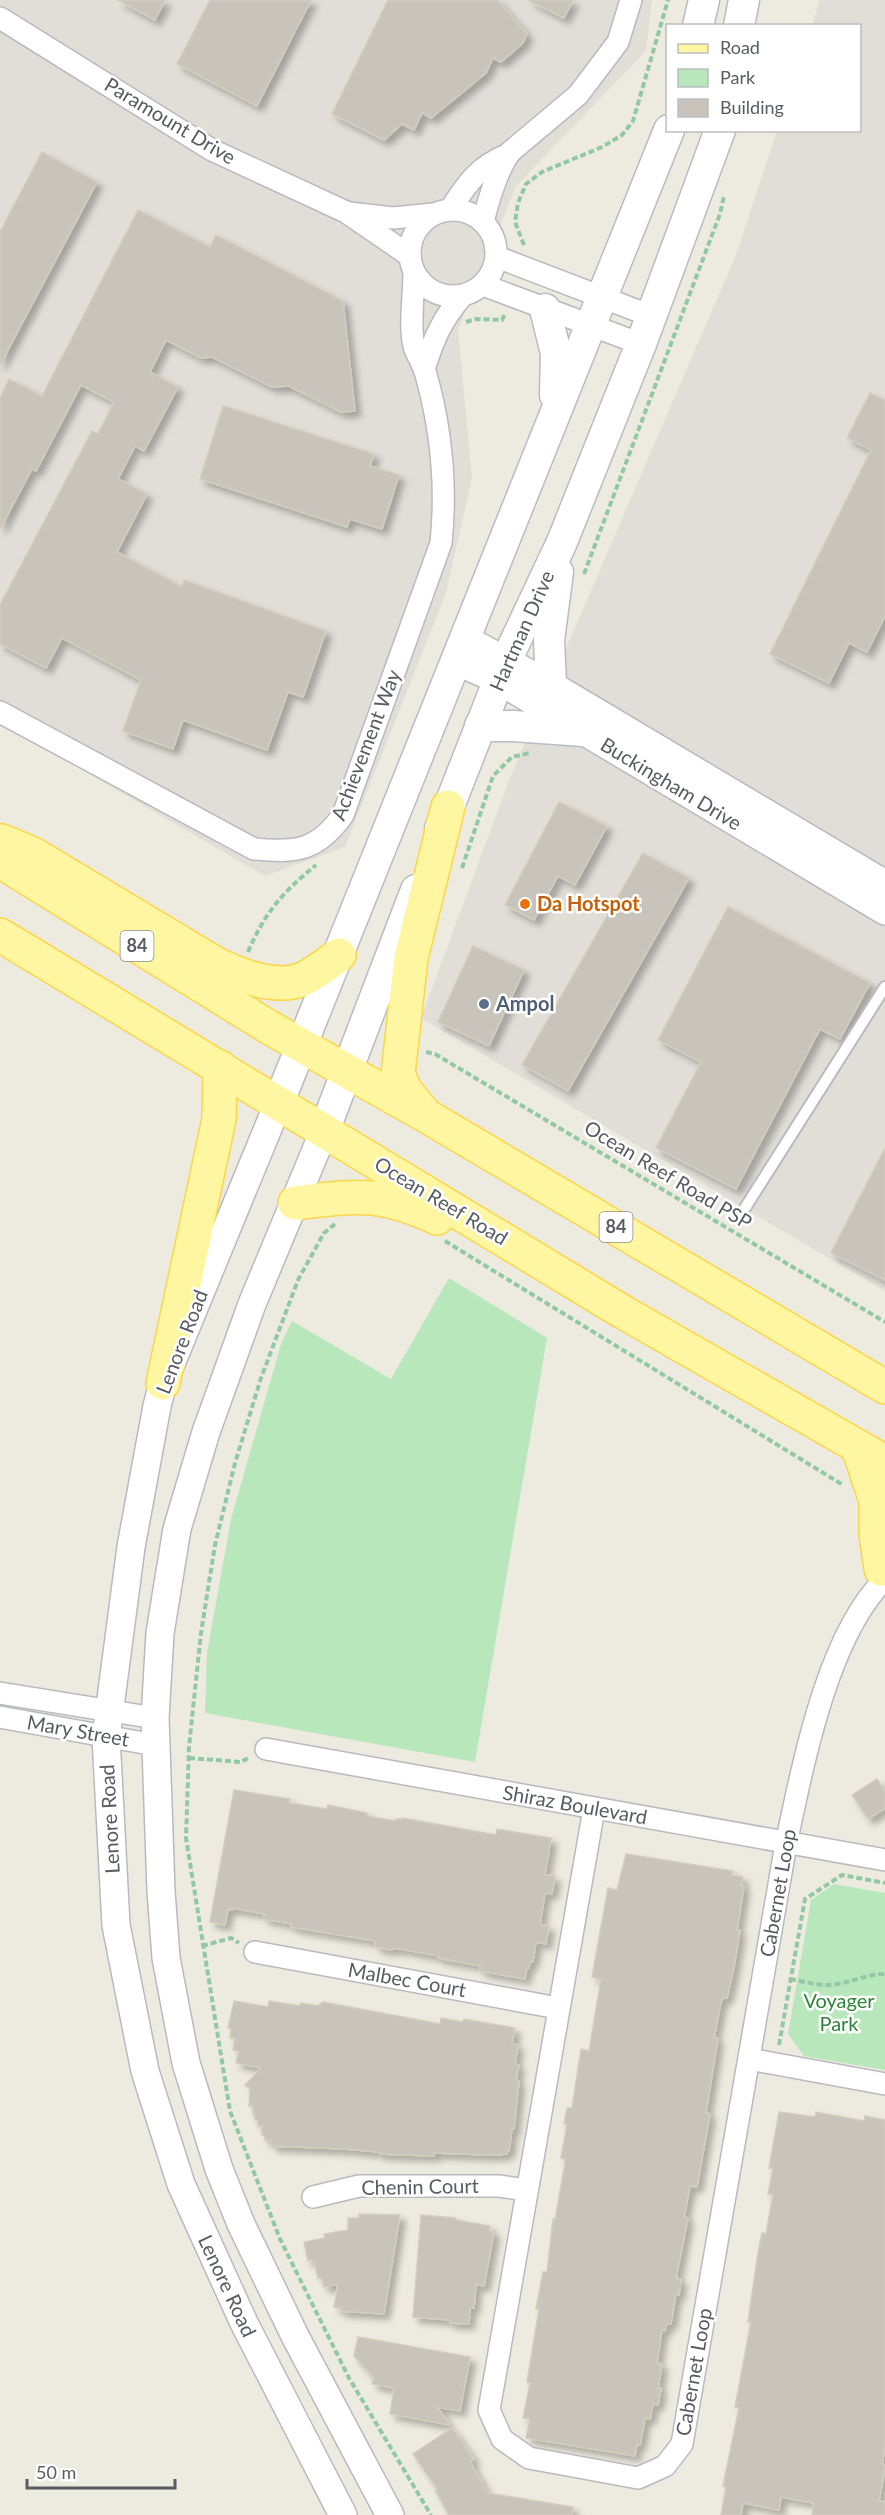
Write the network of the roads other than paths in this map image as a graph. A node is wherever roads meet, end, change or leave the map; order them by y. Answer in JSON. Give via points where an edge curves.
{"nodes":[{"id":1,"x":631,"y":0,"type":"edge"},
{"id":2,"x":704,"y":0,"type":"edge"},
{"id":3,"x":744,"y":0,"type":"edge"},
{"id":4,"x":0,"y":18,"type":"edge"},
{"id":5,"x":698,"y":24,"type":"edge"},
{"id":6,"x":739,"y":24,"type":"edge"},
{"id":7,"x":668,"y":132,"type":"edge"},
{"id":8,"x":719,"y":132,"type":"edge"},
{"id":9,"x":510,"y":153,"type":"junction"},
{"id":10,"x":346,"y":212,"type":"junction"},
{"id":11,"x":442,"y":212,"type":"junction"},
{"id":12,"x":483,"y":222,"type":"junction"},
{"id":13,"x":497,"y":257,"type":"junction"},
{"id":14,"x":412,"y":264,"type":"junction"},
{"id":15,"x":483,"y":285,"type":"junction"},
{"id":16,"x":463,"y":295,"type":"junction"},
{"id":17,"x":603,"y":296,"type":"junction"},
{"id":18,"x":545,"y":309,"type":"junction"},
{"id":19,"x":651,"y":316,"type":"junction"},
{"id":20,"x":591,"y":325,"type":"junction"},
{"id":21,"x":641,"y":344,"type":"junction"},
{"id":22,"x":424,"y":369,"type":"junction"},
{"id":23,"x":554,"y":416,"type":"junction"},
{"id":24,"x":562,"y":542,"type":"junction"},
{"id":25,"x":460,"y":650,"type":"junction"},
{"id":26,"x":502,"y":670,"type":"junction"},
{"id":27,"x":551,"y":685,"type":"junction"},
{"id":28,"x":0,"y":712,"type":"edge"},
{"id":29,"x":480,"y":726,"type":"junction"},
{"id":30,"x":583,"y":731,"type":"junction"},
{"id":31,"x":448,"y":807,"type":"junction"},
{"id":32,"x":0,"y":840,"type":"edge"},
{"id":33,"x":0,"y":861,"type":"edge"},
{"id":34,"x":885,"y":884,"type":"edge"},
{"id":35,"x":885,"y":911,"type":"edge"},
{"id":36,"x":0,"y":935,"type":"edge"},
{"id":37,"x":339,"y":955,"type":"junction"},
{"id":38,"x":885,"y":987,"type":"edge"},
{"id":39,"x":301,"y":1045,"type":"junction"},
{"id":40,"x":220,"y":1067,"type":"junction"},
{"id":41,"x":345,"y":1069,"type":"junction"},
{"id":42,"x":278,"y":1104,"type":"junction"},
{"id":43,"x":425,"y":1115,"type":"junction"},
{"id":44,"x":324,"y":1131,"type":"junction"},
{"id":45,"x":295,"y":1203,"type":"junction"},
{"id":46,"x":745,"y":1208,"type":"dead end"},
{"id":47,"x":623,"y":1312,"type":"junction"},
{"id":48,"x":163,"y":1383,"type":"junction"},
{"id":49,"x":885,"y":1387,"type":"edge"},
{"id":50,"x":872,"y":1454,"type":"edge"},
{"id":51,"x":882,"y":1573,"type":"edge"},
{"id":52,"x":0,"y":1694,"type":"edge"},
{"id":53,"x":0,"y":1717,"type":"edge"},
{"id":54,"x":155,"y":1718,"type":"junction"},
{"id":55,"x":108,"y":1725,"type":"junction"},
{"id":56,"x":155,"y":1745,"type":"junction"},
{"id":57,"x":266,"y":1749,"type":"road end"},
{"id":58,"x":594,"y":1809,"type":"junction"},
{"id":59,"x":786,"y":1844,"type":"junction"},
{"id":60,"x":885,"y":1860,"type":"edge"},
{"id":61,"x":255,"y":1953,"type":"road end"},
{"id":62,"x":558,"y":2008,"type":"junction"},
{"id":63,"x":749,"y":2059,"type":"junction"},
{"id":64,"x":885,"y":2084,"type":"edge"},
{"id":65,"x":527,"y":2190,"type":"junction"},
{"id":66,"x":313,"y":2197,"type":"dead end"},
{"id":67,"x":343,"y":2515,"type":"edge"},
{"id":68,"x":390,"y":2515,"type":"edge"}],
"edges":[{"from":1,"to":9,"type":"street","via":[[618,42],[578,95]]},
{"from":2,"to":5,"type":"main road"},
{"from":3,"to":6,"type":"main road"},
{"from":4,"to":10,"type":"street","name":"Paramount Drive","via":[[212,150]]},
{"from":7,"to":17,"type":"main road"},
{"from":8,"to":19,"type":"main road","name":"Hartman Drive"},
{"from":9,"to":11,"type":"street","via":[[491,161]]},
{"from":9,"to":12,"type":"street","via":[[488,199]]},
{"from":10,"to":11,"type":"street","name":"Paramount Drive","via":[[393,218]]},
{"from":10,"to":14,"type":"street","name":"Paramount Drive"},
{"from":11,"to":12,"type":"street","via":[[466,212]]},
{"from":11,"to":14,"type":"street","via":[[420,224],[412,239]]},
{"from":12,"to":13,"type":"street","via":[[494,238]]},
{"from":13,"to":15,"type":"street"},
{"from":13,"to":17,"type":"street"},
{"from":14,"to":16,"type":"street","via":[[425,286],[441,294]]},
{"from":14,"to":22,"type":"street","name":"Achievement Way","via":[[414,345]]},
{"from":15,"to":16,"type":"street"},
{"from":15,"to":18,"type":"street"},
{"from":16,"to":22,"type":"street","name":"Achievement Way","via":[[446,314]]},
{"from":17,"to":19,"type":"street"},
{"from":17,"to":20,"type":"main road"},
{"from":18,"to":20,"type":"street"},
{"from":18,"to":23,"type":"main road","via":[[556,353]]},
{"from":19,"to":21,"type":"main road","name":"Hartman Drive"},
{"from":20,"to":21,"type":"street"},
{"from":20,"to":23,"type":"main road"},
{"from":21,"to":24,"type":"main road","name":"Hartman Drive"},
{"from":22,"to":28,"type":"street","name":"Achievement Way","via":[[443,466],[441,543],[343,815],[330,834],[285,852],[254,849]]},
{"from":23,"to":25,"type":"main road"},
{"from":24,"to":26,"type":"main road","name":"Hartman Drive"},
{"from":24,"to":27,"type":"main road","via":[[549,640]]},
{"from":25,"to":26,"type":"street","name":"Buckingham Drive"},
{"from":25,"to":37,"type":"main road"},
{"from":26,"to":27,"type":"street","name":"Buckingham Drive"},
{"from":26,"to":29,"type":"main road","name":"Hartman Drive"},
{"from":26,"to":30,"type":"street","name":"Buckingham Drive"},
{"from":27,"to":34,"type":"street","name":"Buckingham Drive"},
{"from":29,"to":30,"type":"main road"},
{"from":29,"to":31,"type":"main road","name":"Hartman Drive"},
{"from":30,"to":35,"type":"street","name":"Buckingham Drive"},
{"from":31,"to":41,"type":"main road","name":"Hartman Drive"},
{"from":31,"to":43,"type":"main road","via":[[411,958],[398,1074]]},
{"from":32,"to":37,"type":"main road","via":[[33,854],[237,974],[287,984],[304,978]]},
{"from":33,"to":39,"type":"main road","number":"84"},
{"from":36,"to":40,"type":"main road","name":"Ocean Reef Road"},
{"from":37,"to":39,"type":"main road"},
{"from":38,"to":46,"type":"lane"},
{"from":39,"to":41,"type":"main road","number":"84"},
{"from":39,"to":42,"type":"main road"},
{"from":40,"to":42,"type":"main road","name":"Ocean Reef Road"},
{"from":40,"to":48,"type":"main road","via":[[219,1119]]},
{"from":41,"to":43,"type":"main road","number":"84"},
{"from":41,"to":44,"type":"main road","name":"Hartman Drive"},
{"from":42,"to":44,"type":"main road","name":"Ocean Reef Road"},
{"from":42,"to":48,"type":"street","name":"Lenore Road"},
{"from":43,"to":49,"type":"main road","number":"84"},
{"from":44,"to":45,"type":"street","name":"Lenore Road"},
{"from":44,"to":47,"type":"main road","name":"Ocean Reef Road"},
{"from":45,"to":47,"type":"main road","via":[[357,1196],[396,1201],[484,1240],[564,1287]]},
{"from":45,"to":54,"type":"street","name":"Lenore Road","via":[[252,1304],[206,1432],[177,1529],[160,1633]]},
{"from":47,"to":50,"type":"main road","name":"Ocean Reef Road"},
{"from":48,"to":55,"type":"street","name":"Lenore Road","via":[[131,1547]]},
{"from":50,"to":51,"type":"main road"},
{"from":51,"to":59,"type":"street","name":"Cabernet Loop","via":[[832,1667],[802,1768]]},
{"from":52,"to":55,"type":"street","name":"Mary Street"},
{"from":53,"to":55,"type":"street","name":"Mary Street"},
{"from":54,"to":55,"type":"street","name":"Mary Street"},
{"from":54,"to":56,"type":"street","name":"Lenore Road"},
{"from":55,"to":56,"type":"street","name":"Mary Street"},
{"from":55,"to":67,"type":"street","name":"Lenore Road","via":[[116,1925],[145,2071],[181,2184],[254,2344]]},
{"from":56,"to":68,"type":"street","name":"Lenore Road","via":[[166,1958],[192,2082],[241,2224],[295,2337]]},
{"from":57,"to":58,"type":"street","name":"Shiraz Boulevard"},
{"from":58,"to":59,"type":"street","name":"Shiraz Boulevard"},
{"from":58,"to":62,"type":"street","name":"Cabernet Loop"},
{"from":59,"to":60,"type":"street","name":"Shiraz Boulevard"},
{"from":59,"to":63,"type":"street","name":"Cabernet Loop"},
{"from":61,"to":62,"type":"street","name":"Malbec Court"},
{"from":62,"to":65,"type":"street","name":"Cabernet Loop"},
{"from":63,"to":64,"type":"street"},
{"from":63,"to":65,"type":"street","name":"Cabernet Loop","via":[[682,2444],[665,2466],[638,2478],[529,2458],[502,2439],[489,2410]]},
{"from":65,"to":66,"type":"street","name":"Chenin Court","via":[[499,2186],[359,2186]]}]}
